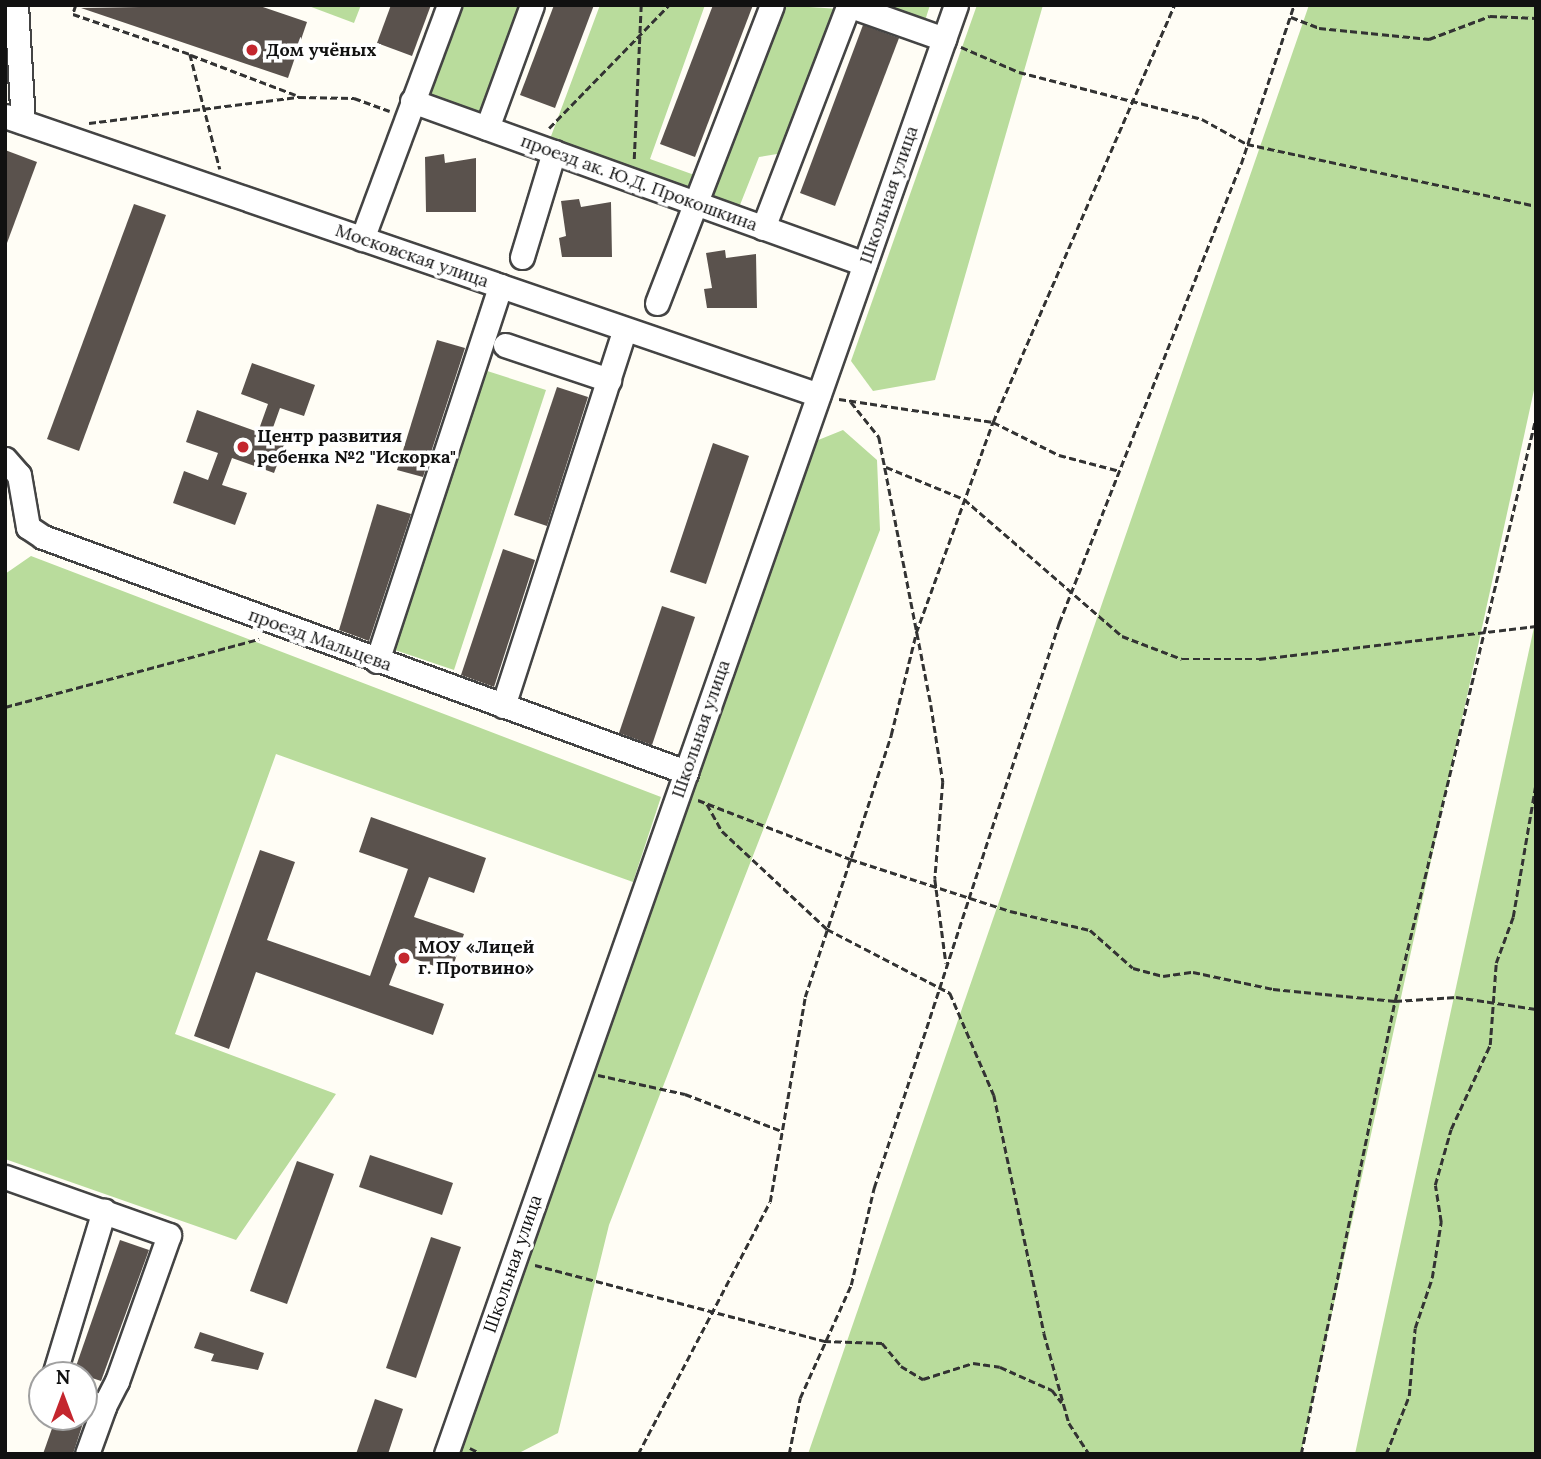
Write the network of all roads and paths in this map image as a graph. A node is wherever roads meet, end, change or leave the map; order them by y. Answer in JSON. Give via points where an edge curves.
{"nodes":[{"id":1,"x":16,"y":5,"type":"edge"},
{"id":2,"x":76,"y":5,"type":"edge"},
{"id":3,"x":449,"y":5,"type":"edge"},
{"id":4,"x":532,"y":5,"type":"edge"},
{"id":5,"x":640,"y":5,"type":"edge"},
{"id":6,"x":669,"y":5,"type":"edge"},
{"id":7,"x":772,"y":5,"type":"edge"},
{"id":8,"x":848,"y":5,"type":"edge"},
{"id":9,"x":956,"y":5,"type":"edge"},
{"id":10,"x":1174,"y":5,"type":"edge"},
{"id":11,"x":1294,"y":5,"type":"edge"},
{"id":12,"x":1291,"y":17,"type":"junction"},
{"id":13,"x":1536,"y":18,"type":"edge"},
{"id":14,"x":639,"y":36,"type":"junction"},
{"id":15,"x":944,"y":39,"type":"junction"},
{"id":16,"x":190,"y":54,"type":"junction"},
{"id":17,"x":299,"y":97,"type":"junction"},
{"id":18,"x":1132,"y":102,"type":"junction"},
{"id":19,"x":204,"y":107,"type":"junction"},
{"id":20,"x":409,"y":109,"type":"junction"},
{"id":21,"x":14,"y":119,"type":"edge"},
{"id":22,"x":83,"y":124,"type":"dead end"},
{"id":23,"x":487,"y":128,"type":"junction"},
{"id":24,"x":1247,"y":144,"type":"junction"},
{"id":25,"x":544,"y":148,"type":"junction"},
{"id":26,"x":633,"y":181,"type":"junction"},
{"id":27,"x":227,"y":193,"type":"junction"},
{"id":28,"x":696,"y":203,"type":"junction"},
{"id":29,"x":1536,"y":206,"type":"edge"},
{"id":30,"x":764,"y":228,"type":"junction"},
{"id":31,"x":362,"y":239,"type":"junction"},
{"id":32,"x":522,"y":257,"type":"dead end"},
{"id":33,"x":865,"y":264,"type":"junction"},
{"id":34,"x":500,"y":286,"type":"junction"},
{"id":35,"x":657,"y":303,"type":"dead end"},
{"id":36,"x":625,"y":329,"type":"junction"},
{"id":37,"x":505,"y":345,"type":"dead end"},
{"id":38,"x":609,"y":380,"type":"junction"},
{"id":39,"x":819,"y":395,"type":"junction"},
{"id":40,"x":851,"y":402,"type":"junction"},
{"id":41,"x":1536,"y":417,"type":"edge"},
{"id":42,"x":993,"y":422,"type":"junction"},
{"id":43,"x":5,"y":459,"type":"edge"},
{"id":44,"x":886,"y":467,"type":"junction"},
{"id":45,"x":1120,"y":471,"type":"junction"},
{"id":46,"x":964,"y":499,"type":"junction"},
{"id":47,"x":1070,"y":595,"type":"junction"},
{"id":48,"x":1536,"y":626,"type":"edge"},
{"id":49,"x":292,"y":630,"type":"junction"},
{"id":50,"x":916,"y":633,"type":"junction"},
{"id":51,"x":1484,"y":634,"type":"junction"},
{"id":52,"x":377,"y":661,"type":"junction"},
{"id":53,"x":503,"y":706,"type":"junction"},
{"id":54,"x":5,"y":707,"type":"edge"},
{"id":55,"x":1536,"y":782,"type":"edge"},
{"id":56,"x":682,"y":783,"type":"junction"},
{"id":57,"x":707,"y":804,"type":"junction"},
{"id":58,"x":850,"y":859,"type":"junction"},
{"id":59,"x":936,"y":884,"type":"junction"},
{"id":60,"x":969,"y":894,"type":"junction"},
{"id":61,"x":827,"y":929,"type":"junction"},
{"id":62,"x":947,"y":967,"type":"junction"},
{"id":63,"x":940,"y":987,"type":"junction"},
{"id":64,"x":1395,"y":1001,"type":"junction"},
{"id":65,"x":1491,"y":1002,"type":"junction"},
{"id":66,"x":1536,"y":1009,"type":"edge"},
{"id":67,"x":581,"y":1070,"type":"junction"},
{"id":68,"x":782,"y":1131,"type":"junction"},
{"id":69,"x":5,"y":1177,"type":"edge"},
{"id":70,"x":104,"y":1210,"type":"junction"},
{"id":71,"x":514,"y":1261,"type":"junction"},
{"id":72,"x":710,"y":1309,"type":"junction"},
{"id":73,"x":824,"y":1341,"type":"junction"},
{"id":74,"x":58,"y":1361,"type":"edge"},
{"id":75,"x":98,"y":1394,"type":"edge"},
{"id":76,"x":1064,"y":1405,"type":"junction"},
{"id":77,"x":90,"y":1431,"type":"edge"},
{"id":78,"x":87,"y":1454,"type":"edge"},
{"id":79,"x":446,"y":1454,"type":"edge"},
{"id":80,"x":638,"y":1454,"type":"edge"},
{"id":81,"x":789,"y":1454,"type":"edge"},
{"id":82,"x":1089,"y":1454,"type":"edge"},
{"id":83,"x":1301,"y":1454,"type":"edge"},
{"id":84,"x":1386,"y":1454,"type":"edge"}],
"edges":[{"from":1,"to":21,"type":"street"},
{"from":2,"to":16,"type":"path","via":[[73,14]]},
{"from":3,"to":20,"type":"street"},
{"from":4,"to":23,"type":"street"},
{"from":5,"to":14,"type":"path"},
{"from":6,"to":14,"type":"path"},
{"from":7,"to":28,"type":"street"},
{"from":8,"to":15,"type":"street"},
{"from":8,"to":30,"type":"street"},
{"from":9,"to":15,"type":"street","name":"Школьная улица"},
{"from":10,"to":18,"type":"path"},
{"from":11,"to":12,"type":"path"},
{"from":12,"to":13,"type":"path","via":[[1319,28],[1429,39],[1490,16]]},
{"from":12,"to":24,"type":"path"},
{"from":14,"to":25,"type":"path"},
{"from":14,"to":26,"type":"path"},
{"from":15,"to":18,"type":"path","via":[[1019,72]]},
{"from":15,"to":33,"type":"street","name":"Школьная улица"},
{"from":16,"to":17,"type":"path"},
{"from":16,"to":19,"type":"path"},
{"from":17,"to":19,"type":"path"},
{"from":17,"to":20,"type":"path","via":[[354,98]]},
{"from":18,"to":24,"type":"path","via":[[1202,119]]},
{"from":18,"to":42,"type":"path"},
{"from":19,"to":22,"type":"path"},
{"from":19,"to":27,"type":"path"},
{"from":20,"to":23,"type":"street","name":"проезд ак. Ю.Д. Прокошкина"},
{"from":20,"to":31,"type":"street"},
{"from":21,"to":27,"type":"street","name":"Московская улица"},
{"from":23,"to":25,"type":"street","name":"проезд ак. Ю.Д. Прокошкина"},
{"from":24,"to":29,"type":"path"},
{"from":24,"to":45,"type":"path"},
{"from":25,"to":26,"type":"street","name":"проезд ак. Ю.Д. Прокошкина"},
{"from":25,"to":32,"type":"street"},
{"from":26,"to":28,"type":"street","name":"проезд ак. Ю.Д. Прокошкина"},
{"from":27,"to":31,"type":"street","name":"Московская улица"},
{"from":28,"to":30,"type":"street","name":"проезд ак. Ю.Д. Прокошкина"},
{"from":28,"to":35,"type":"street"},
{"from":30,"to":33,"type":"street","name":"проезд ак. Ю.Д. Прокошкина"},
{"from":31,"to":34,"type":"street","name":"Московская улица"},
{"from":33,"to":39,"type":"street","name":"Школьная улица"},
{"from":34,"to":36,"type":"street","name":"Московская улица"},
{"from":34,"to":52,"type":"street"},
{"from":36,"to":38,"type":"street"},
{"from":36,"to":39,"type":"street","name":"Московская улица"},
{"from":37,"to":38,"type":"street"},
{"from":38,"to":53,"type":"street"},
{"from":39,"to":40,"type":"path"},
{"from":39,"to":56,"type":"street","name":"Школьная улица"},
{"from":40,"to":42,"type":"path"},
{"from":40,"to":44,"type":"path","via":[[878,437]]},
{"from":41,"to":51,"type":"path"},
{"from":42,"to":45,"type":"path","via":[[1059,455]]},
{"from":42,"to":46,"type":"path"},
{"from":43,"to":49,"type":"street","name":"проезд Мальцева","via":[[17,469],[24,520],[34,533]]},
{"from":44,"to":46,"type":"path"},
{"from":44,"to":50,"type":"path"},
{"from":45,"to":47,"type":"path"},
{"from":46,"to":47,"type":"path","via":[[1013,535]]},
{"from":46,"to":50,"type":"path"},
{"from":47,"to":51,"type":"path","via":[[1122,636],[1182,659],[1259,659]]},
{"from":47,"to":60,"type":"path"},
{"from":48,"to":51,"type":"path"},
{"from":49,"to":52,"type":"street","name":"проезд Мальцева"},
{"from":49,"to":54,"type":"path"},
{"from":50,"to":58,"type":"path","via":[[891,735]]},
{"from":50,"to":59,"type":"path","via":[[943,782]]},
{"from":51,"to":64,"type":"path"},
{"from":52,"to":53,"type":"street","name":"проезд Мальцева"},
{"from":53,"to":56,"type":"street","name":"проезд Мальцева"},
{"from":55,"to":65,"type":"path"},
{"from":56,"to":57,"type":"path"},
{"from":56,"to":67,"type":"street","name":"Школьная улица"},
{"from":57,"to":58,"type":"path"},
{"from":57,"to":61,"type":"path","via":[[722,831]]},
{"from":58,"to":59,"type":"path"},
{"from":58,"to":61,"type":"path"},
{"from":59,"to":60,"type":"path"},
{"from":59,"to":62,"type":"path"},
{"from":60,"to":62,"type":"path"},
{"from":60,"to":64,"type":"path","via":[[1010,911],[1090,930],[1133,968],[1163,976],[1193,972],[1273,989],[1328,989]]},
{"from":61,"to":63,"type":"path","via":[[899,972]]},
{"from":61,"to":68,"type":"path","via":[[805,996]]},
{"from":62,"to":63,"type":"path"},
{"from":63,"to":73,"type":"path","via":[[874,1188],[851,1285]]},
{"from":63,"to":76,"type":"path","via":[[950,993],[994,1095]]},
{"from":64,"to":65,"type":"path"},
{"from":64,"to":83,"type":"path"},
{"from":65,"to":66,"type":"path"},
{"from":65,"to":84,"type":"path","via":[[1490,1045],[1451,1129],[1435,1185],[1441,1222],[1432,1278],[1415,1328],[1409,1396]]},
{"from":67,"to":68,"type":"path","via":[[685,1094]]},
{"from":67,"to":71,"type":"street","name":"Школьная улица"},
{"from":68,"to":72,"type":"path","via":[[770,1202]]},
{"from":69,"to":70,"type":"street"},
{"from":70,"to":74,"type":"street"},
{"from":70,"to":75,"type":"street","via":[[169,1235]]},
{"from":71,"to":72,"type":"path"},
{"from":71,"to":79,"type":"street","name":"Школьная улица"},
{"from":72,"to":73,"type":"path"},
{"from":72,"to":80,"type":"path"},
{"from":73,"to":76,"type":"path","via":[[882,1343],[901,1366],[923,1379],[973,1363],[1000,1367],[1052,1390]]},
{"from":73,"to":81,"type":"path","via":[[800,1398]]},
{"from":76,"to":82,"type":"path"},
{"from":77,"to":78,"type":"street"}]}
